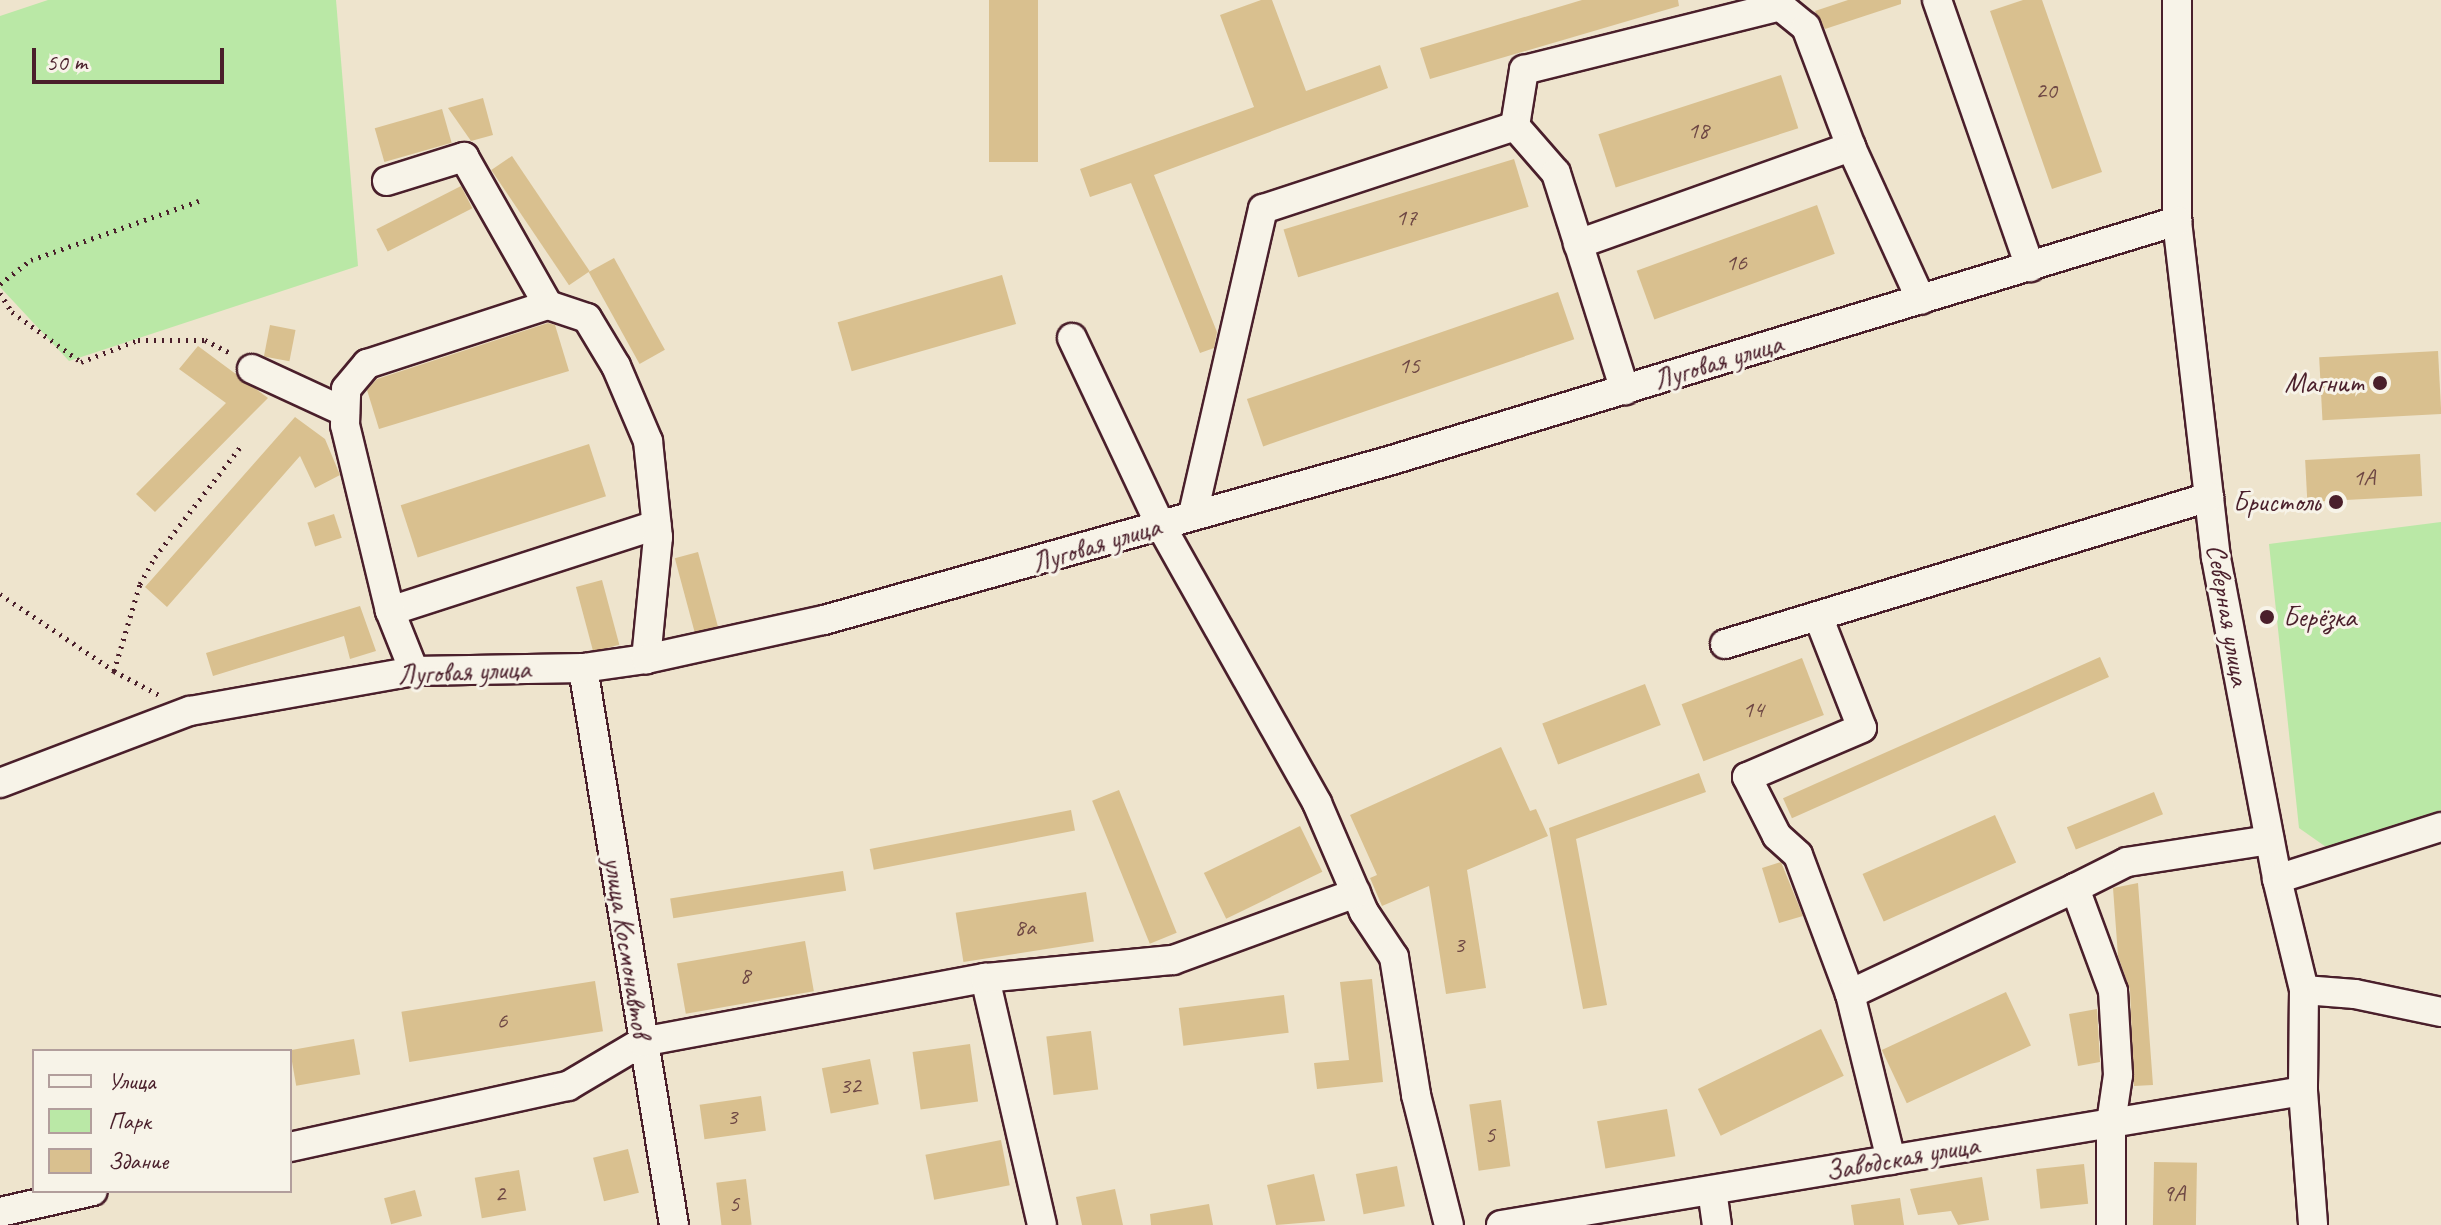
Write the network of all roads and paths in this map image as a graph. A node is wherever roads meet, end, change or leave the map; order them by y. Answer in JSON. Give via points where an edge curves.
{"nodes":[{"id":1,"x":1937,"y":0,"type":"edge"},
{"id":2,"x":2177,"y":0,"type":"edge"},
{"id":3,"x":1784,"y":3,"type":"edge"},
{"id":4,"x":1515,"y":126,"type":"junction"},
{"id":5,"x":1851,"y":147,"type":"junction"},
{"id":6,"x":387,"y":181,"type":"dead end"},
{"id":7,"x":199,"y":201,"type":"dead end"},
{"id":8,"x":2177,"y":221,"type":"junction"},
{"id":9,"x":1578,"y":244,"type":"junction"},
{"id":10,"x":2030,"y":267,"type":"junction"},
{"id":11,"x":0,"y":284,"type":"edge"},
{"id":12,"x":0,"y":293,"type":"edge"},
{"id":13,"x":1921,"y":300,"type":"junction"},
{"id":14,"x":548,"y":305,"type":"junction"},
{"id":15,"x":1072,"y":338,"type":"dead end"},
{"id":16,"x":252,"y":369,"type":"joint"},
{"id":17,"x":1625,"y":390,"type":"junction"},
{"id":18,"x":345,"y":412,"type":"junction"},
{"id":19,"x":242,"y":445,"type":"dead end"},
{"id":20,"x":2209,"y":497,"type":"junction"},
{"id":21,"x":1193,"y":514,"type":"junction"},
{"id":22,"x":656,"y":525,"type":"junction"},
{"id":23,"x":1161,"y":526,"type":"junction"},
{"id":24,"x":0,"y":594,"type":"edge"},
{"id":25,"x":390,"y":611,"type":"junction"},
{"id":26,"x":1818,"y":616,"type":"junction"},
{"id":27,"x":1725,"y":644,"type":"dead end"},
{"id":28,"x":646,"y":659,"type":"junction"},
{"id":29,"x":583,"y":668,"type":"junction"},
{"id":30,"x":114,"y":671,"type":"junction"},
{"id":31,"x":414,"y":671,"type":"junction"},
{"id":32,"x":190,"y":711,"type":"junction"},
{"id":33,"x":0,"y":783,"type":"edge"},
{"id":34,"x":2441,"y":827,"type":"edge"},
{"id":35,"x":2269,"y":840,"type":"junction"},
{"id":36,"x":2277,"y":879,"type":"junction"},
{"id":37,"x":2075,"y":888,"type":"junction"},
{"id":38,"x":1356,"y":893,"type":"junction"},
{"id":39,"x":985,"y":978,"type":"junction"},
{"id":40,"x":2304,"y":990,"type":"junction"},
{"id":41,"x":1850,"y":994,"type":"junction"},
{"id":42,"x":2441,"y":1012,"type":"edge"},
{"id":43,"x":642,"y":1042,"type":"junction"},
{"id":44,"x":2303,"y":1091,"type":"junction"},
{"id":45,"x":2111,"y":1123,"type":"junction"},
{"id":46,"x":292,"y":1147,"type":"edge"},
{"id":47,"x":1891,"y":1160,"type":"junction"},
{"id":48,"x":1712,"y":1190,"type":"junction"},
{"id":49,"x":84,"y":1193,"type":"edge"},
{"id":50,"x":0,"y":1212,"type":"edge"},
{"id":51,"x":1545,"y":1221,"type":"edge"},
{"id":52,"x":674,"y":1225,"type":"edge"},
{"id":53,"x":1042,"y":1225,"type":"edge"},
{"id":54,"x":1449,"y":1225,"type":"edge"},
{"id":55,"x":1501,"y":1225,"type":"edge"},
{"id":56,"x":1717,"y":1225,"type":"edge"},
{"id":57,"x":2111,"y":1225,"type":"edge"},
{"id":58,"x":2313,"y":1225,"type":"edge"}],
"edges":[{"from":1,"to":10,"type":"street"},
{"from":2,"to":8,"type":"street","name":"Северная улица"},
{"from":3,"to":4,"type":"street","via":[[1524,70]]},
{"from":3,"to":5,"type":"street","via":[[1806,27]]},
{"from":4,"to":9,"type":"street","via":[[1556,173]]},
{"from":4,"to":21,"type":"street","via":[[1263,209]]},
{"from":5,"to":9,"type":"street"},
{"from":5,"to":13,"type":"street"},
{"from":6,"to":14,"type":"street","via":[[464,157]]},
{"from":7,"to":11,"type":"path","via":[[31,260]]},
{"from":8,"to":10,"type":"street","name":"Луговая улица"},
{"from":8,"to":20,"type":"street","name":"Северная улица"},
{"from":9,"to":17,"type":"street"},
{"from":10,"to":13,"type":"street","name":"Луговая улица"},
{"from":12,"to":16,"type":"path","via":[[12,312],[81,362],[138,340],[205,340]]},
{"from":13,"to":17,"type":"street","name":"Луговая улица"},
{"from":14,"to":18,"type":"street","via":[[367,364],[346,389]]},
{"from":14,"to":22,"type":"street","via":[[587,318],[616,366],[648,441]]},
{"from":15,"to":23,"type":"street"},
{"from":16,"to":18,"type":"street"},
{"from":17,"to":21,"type":"street","name":"Луговая улица"},
{"from":18,"to":25,"type":"street"},
{"from":19,"to":30,"type":"path","via":[[155,557],[140,584]]},
{"from":20,"to":26,"type":"street"},
{"from":20,"to":35,"type":"street","name":"Северная улица"},
{"from":21,"to":23,"type":"street","name":"Луговая улица"},
{"from":22,"to":25,"type":"street"},
{"from":22,"to":28,"type":"street"},
{"from":23,"to":28,"type":"street","name":"Луговая улица","via":[[839,616]]},
{"from":23,"to":38,"type":"street","via":[[1317,803]]},
{"from":24,"to":30,"type":"path"},
{"from":25,"to":31,"type":"street"},
{"from":26,"to":27,"type":"street"},
{"from":26,"to":41,"type":"street","via":[[1862,728],[1747,777],[1777,836],[1798,855]]},
{"from":28,"to":29,"type":"street","name":"Луговая улица"},
{"from":29,"to":31,"type":"street","name":"Луговая улица"},
{"from":29,"to":43,"type":"street","name":"улица Космонавтов"},
{"from":30,"to":32,"type":"path"},
{"from":31,"to":32,"type":"street","name":"Луговая улица"},
{"from":32,"to":33,"type":"street","name":"Луговая улица"},
{"from":34,"to":36,"type":"street"},
{"from":35,"to":36,"type":"street","name":"Северная улица"},
{"from":35,"to":37,"type":"street","via":[[2127,862]]},
{"from":36,"to":40,"type":"street","name":"Северная улица"},
{"from":37,"to":41,"type":"street"},
{"from":37,"to":45,"type":"street","via":[[2113,991],[2118,1075]]},
{"from":38,"to":39,"type":"street","via":[[1173,960]]},
{"from":38,"to":54,"type":"street","via":[[1394,957],[1416,1095]]},
{"from":39,"to":43,"type":"street"},
{"from":39,"to":53,"type":"street"},
{"from":40,"to":42,"type":"street","via":[[2355,994]]},
{"from":40,"to":44,"type":"street","name":"Северная улица"},
{"from":41,"to":47,"type":"street"},
{"from":43,"to":46,"type":"street","via":[[568,1086]]},
{"from":43,"to":52,"type":"street","name":"улица Космонавтов"},
{"from":44,"to":45,"type":"street","name":"Заводская улица"},
{"from":44,"to":58,"type":"street","name":"Северная улица"},
{"from":45,"to":47,"type":"street","name":"Заводская улица"},
{"from":45,"to":57,"type":"street"},
{"from":47,"to":48,"type":"street","name":"Заводская улица"},
{"from":48,"to":51,"type":"street","name":"Заводская улица"},
{"from":48,"to":56,"type":"street"},
{"from":49,"to":50,"type":"street"},
{"from":51,"to":55,"type":"street","name":"Заводская улица"}]}
